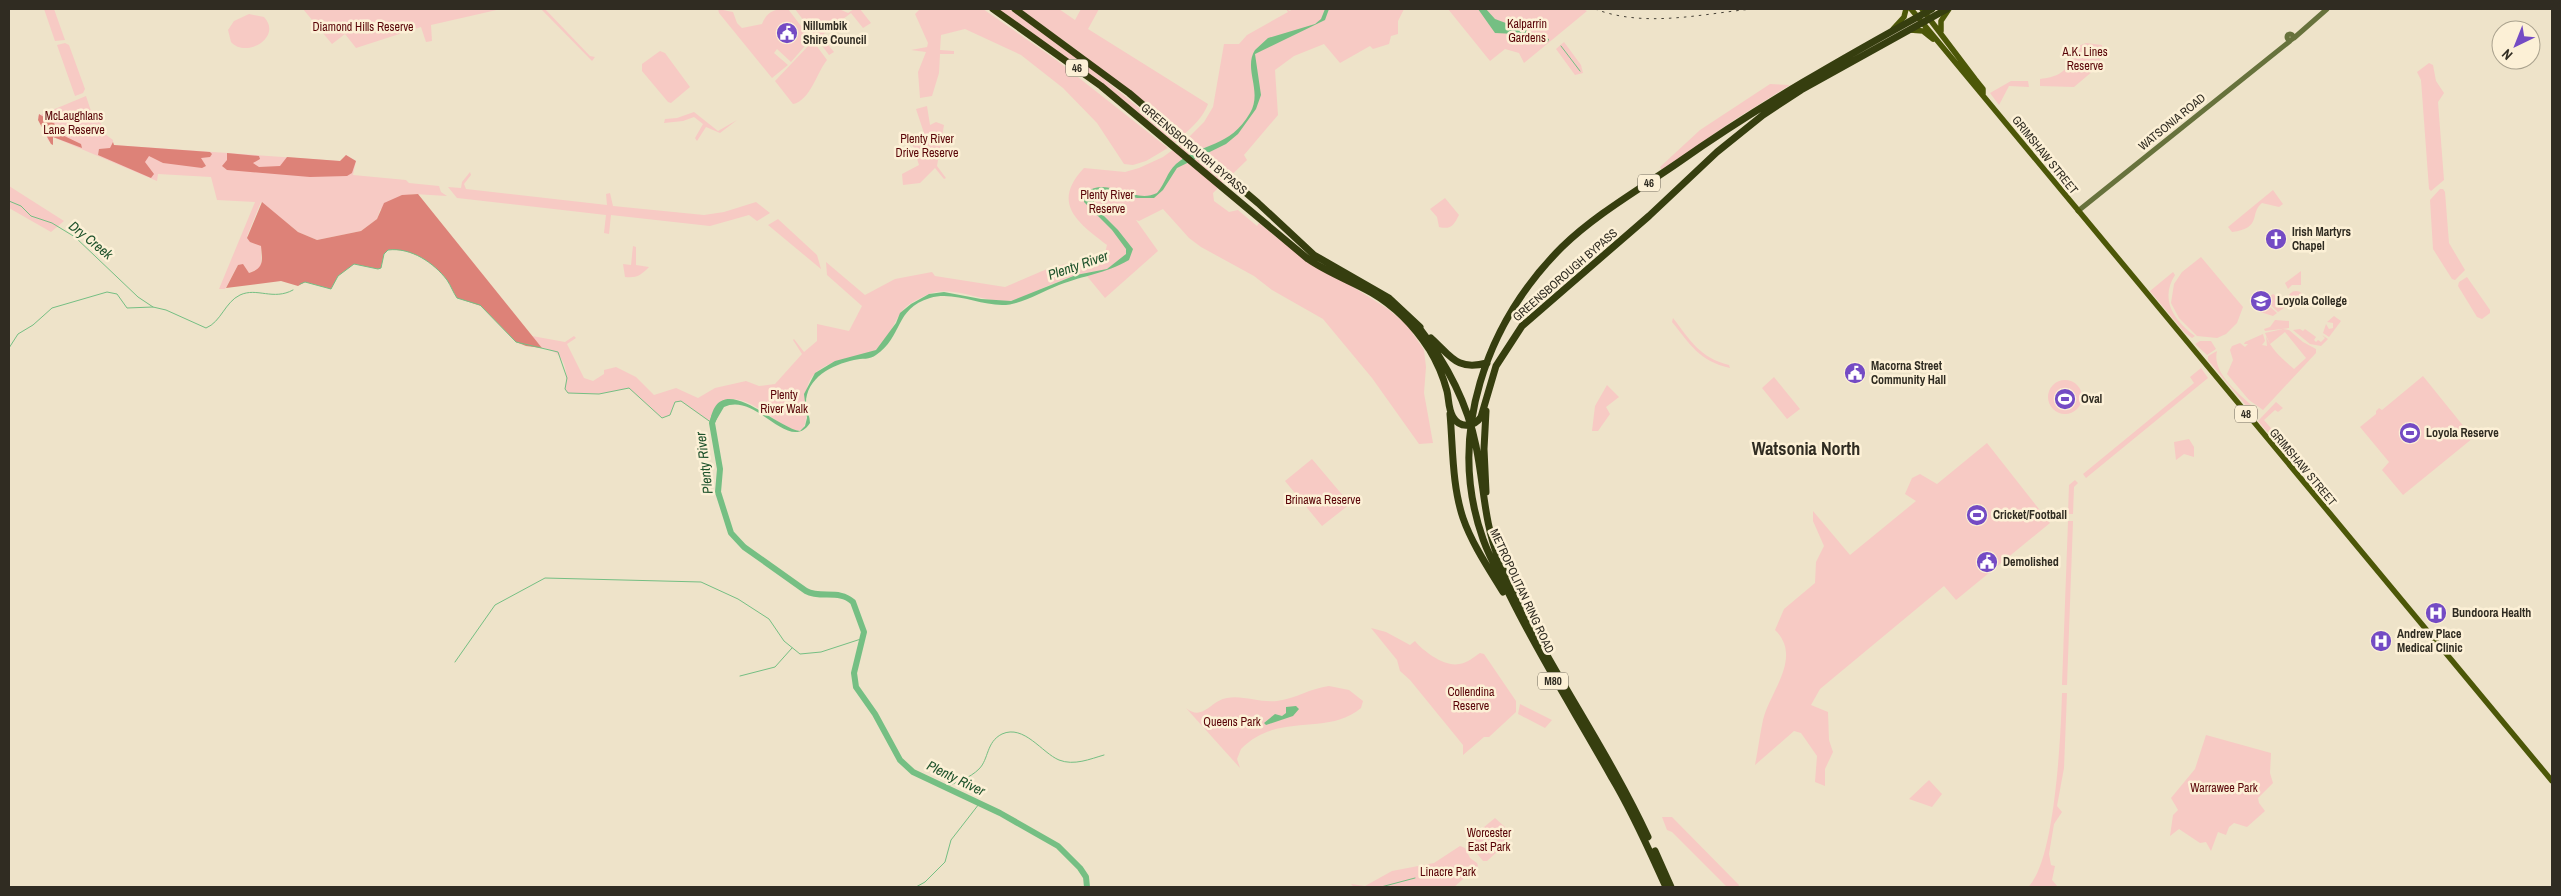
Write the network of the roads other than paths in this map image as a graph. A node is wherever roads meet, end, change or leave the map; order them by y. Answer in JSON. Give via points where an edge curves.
{"nodes":[{"id":1,"x":993,"y":9,"type":"edge"},
{"id":2,"x":1015,"y":9,"type":"edge"},
{"id":3,"x":1906,"y":9,"type":"edge"},
{"id":4,"x":1911,"y":9,"type":"edge"},
{"id":5,"x":1948,"y":9,"type":"edge"},
{"id":6,"x":2327,"y":9,"type":"edge"},
{"id":7,"x":1927,"y":12,"type":"edge"},
{"id":8,"x":1920,"y":20,"type":"junction"},
{"id":9,"x":1892,"y":30,"type":"junction"},
{"id":10,"x":1909,"y":30,"type":"junction"},
{"id":11,"x":1941,"y":31,"type":"junction"},
{"id":12,"x":1941,"y":45,"type":"junction"},
{"id":13,"x":1975,"y":84,"type":"junction"},
{"id":14,"x":2078,"y":211,"type":"junction"},
{"id":15,"x":1417,"y":325,"type":"junction"},
{"id":16,"x":1487,"y":363,"type":"junction"},
{"id":17,"x":1491,"y":378,"type":"junction"},
{"id":18,"x":1450,"y":409,"type":"junction"},
{"id":19,"x":1470,"y":425,"type":"junction"},
{"id":20,"x":1518,"y":598,"type":"junction"},
{"id":21,"x":1523,"y":623,"type":"junction"},
{"id":22,"x":2552,"y":781,"type":"edge"},
{"id":23,"x":1666,"y":887,"type":"edge"},
{"id":24,"x":1671,"y":887,"type":"edge"}],
"edges":[{"from":1,"to":18,"type":"highway","name":"GREENSBOROUGH BYPASS","number":"46","via":[[1064,58],[1308,259],[1372,293],[1402,316],[1436,362]]},
{"from":2,"to":15,"type":"highway","name":"GREENSBOROUGH BYPASS","number":"46","via":[[1098,69],[1314,255],[1383,294]]},
{"from":3,"to":9,"type":"main road","via":[[1904,17]]},
{"from":4,"to":8,"type":"main road","name":"GRIMSHAW STREET","number":"48"},
{"from":5,"to":7,"type":"highway","number":"46"},
{"from":5,"to":11,"type":"main road","via":[[1941,21]]},
{"from":6,"to":14,"type":"main road","name":"WATSONIA ROAD"},
{"from":7,"to":8,"type":"highway","number":"46"},
{"from":7,"to":11,"type":"main road","name":"GRIMSHAW STREET","number":"48"},
{"from":8,"to":9,"type":"highway","name":"GREENSBOROUGH BYPASS","number":"46"},
{"from":8,"to":10,"type":"highway","name":"GREENSBOROUGH BYPASS","number":"46"},
{"from":8,"to":12,"type":"main road","name":"GRIMSHAW STREET","number":"48"},
{"from":9,"to":16,"type":"highway","name":"GREENSBOROUGH BYPASS","number":"46","via":[[1790,89],[1588,225],[1557,252],[1523,295]]},
{"from":10,"to":12,"type":"main road","via":[[1923,31]]},
{"from":10,"to":17,"type":"highway","name":"GREENSBOROUGH BYPASS","number":"46","via":[[1801,90],[1724,146],[1522,326]]},
{"from":11,"to":13,"type":"main road","name":"GRIMSHAW STREET","number":"48"},
{"from":12,"to":13,"type":"main road","name":"GRIMSHAW STREET","number":"48"},
{"from":13,"to":14,"type":"main road","name":"GRIMSHAW STREET","number":"48"},
{"from":14,"to":22,"type":"main road","name":"GRIMSHAW STREET","number":"48"},
{"from":15,"to":16,"type":"highway","name":"GREENSBOROUGH BYPASS","number":"46","via":[[1454,361],[1470,365]]},
{"from":15,"to":19,"type":"highway","name":"METROPOLITAN RING ROAD","via":[[1450,374]]},
{"from":16,"to":19,"type":"highway","name":"METROPOLITAN RING ROAD","number":"M80"},
{"from":17,"to":19,"type":"highway","name":"GREENSBOROUGH BYPASS","number":"46","via":[[1481,416]]},
{"from":17,"to":20,"type":"highway","number":"M80","via":[[1484,435],[1487,496],[1495,535]]},
{"from":18,"to":19,"type":"highway","via":[[1457,422]]},
{"from":18,"to":21,"type":"highway","name":"GREENSBOROUGH BYPASS","via":[[1457,492],[1463,518]]},
{"from":19,"to":20,"type":"highway","name":"METROPOLITAN RING ROAD","via":[[1488,527],[1500,562]]},
{"from":19,"to":21,"type":"highway","name":"METROPOLITAN RING ROAD","number":"M80","via":[[1468,463],[1476,516],[1491,558]]},
{"from":20,"to":24,"type":"highway","name":"METROPOLITAN RING ROAD","number":"M80","via":[[1630,799]]},
{"from":21,"to":23,"type":"highway","name":"METROPOLITAN RING ROAD","number":"M80","via":[[1620,792]]}]}
